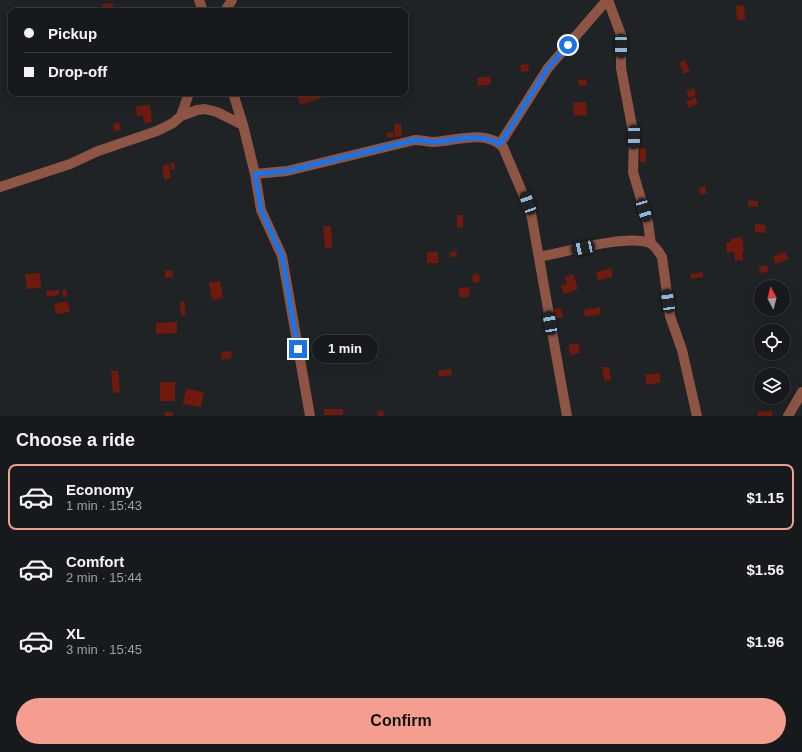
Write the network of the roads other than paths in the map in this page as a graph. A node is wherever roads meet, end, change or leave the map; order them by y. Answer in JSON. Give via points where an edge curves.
{"nodes":[{"id":1,"x":607,"y":0,"type":"edge"},
{"id":2,"x":188,"y":96,"type":"edge"},
{"id":3,"x":233,"y":96,"type":"edge"},
{"id":4,"x":182,"y":116,"type":"junction"},
{"id":5,"x":243,"y":125,"type":"junction"},
{"id":6,"x":500,"y":144,"type":"junction"},
{"id":7,"x":255,"y":174,"type":"junction"},
{"id":8,"x":0,"y":187,"type":"edge"},
{"id":9,"x":651,"y":244,"type":"junction"},
{"id":10,"x":539,"y":257,"type":"junction"},
{"id":11,"x":802,"y":392,"type":"edge"},
{"id":12,"x":310,"y":416,"type":"edge"},
{"id":13,"x":568,"y":416,"type":"edge"},
{"id":14,"x":697,"y":416,"type":"edge"},
{"id":15,"x":788,"y":416,"type":"edge"}],
"edges":[{"from":1,"to":6,"type":"street","via":[[548,68]]},
{"from":1,"to":9,"type":"street","via":[[621,35],[621,68],[634,137],[633,172],[648,223]]},
{"from":2,"to":4,"type":"street"},
{"from":3,"to":5,"type":"street"},
{"from":4,"to":5,"type":"street","via":[[205,109]]},
{"from":4,"to":8,"type":"street","via":[[157,131]]},
{"from":5,"to":7,"type":"street"},
{"from":6,"to":7,"type":"street","via":[[473,137],[433,142],[415,140],[287,171]]},
{"from":6,"to":10,"type":"street","via":[[531,213]]},
{"from":7,"to":12,"type":"street","via":[[261,210],[282,256]]},
{"from":9,"to":10,"type":"street","via":[[633,240],[613,242]]},
{"from":9,"to":14,"type":"street","via":[[662,257],[670,316],[682,350]]},
{"from":10,"to":13,"type":"street"},
{"from":11,"to":15,"type":"street"}]}
